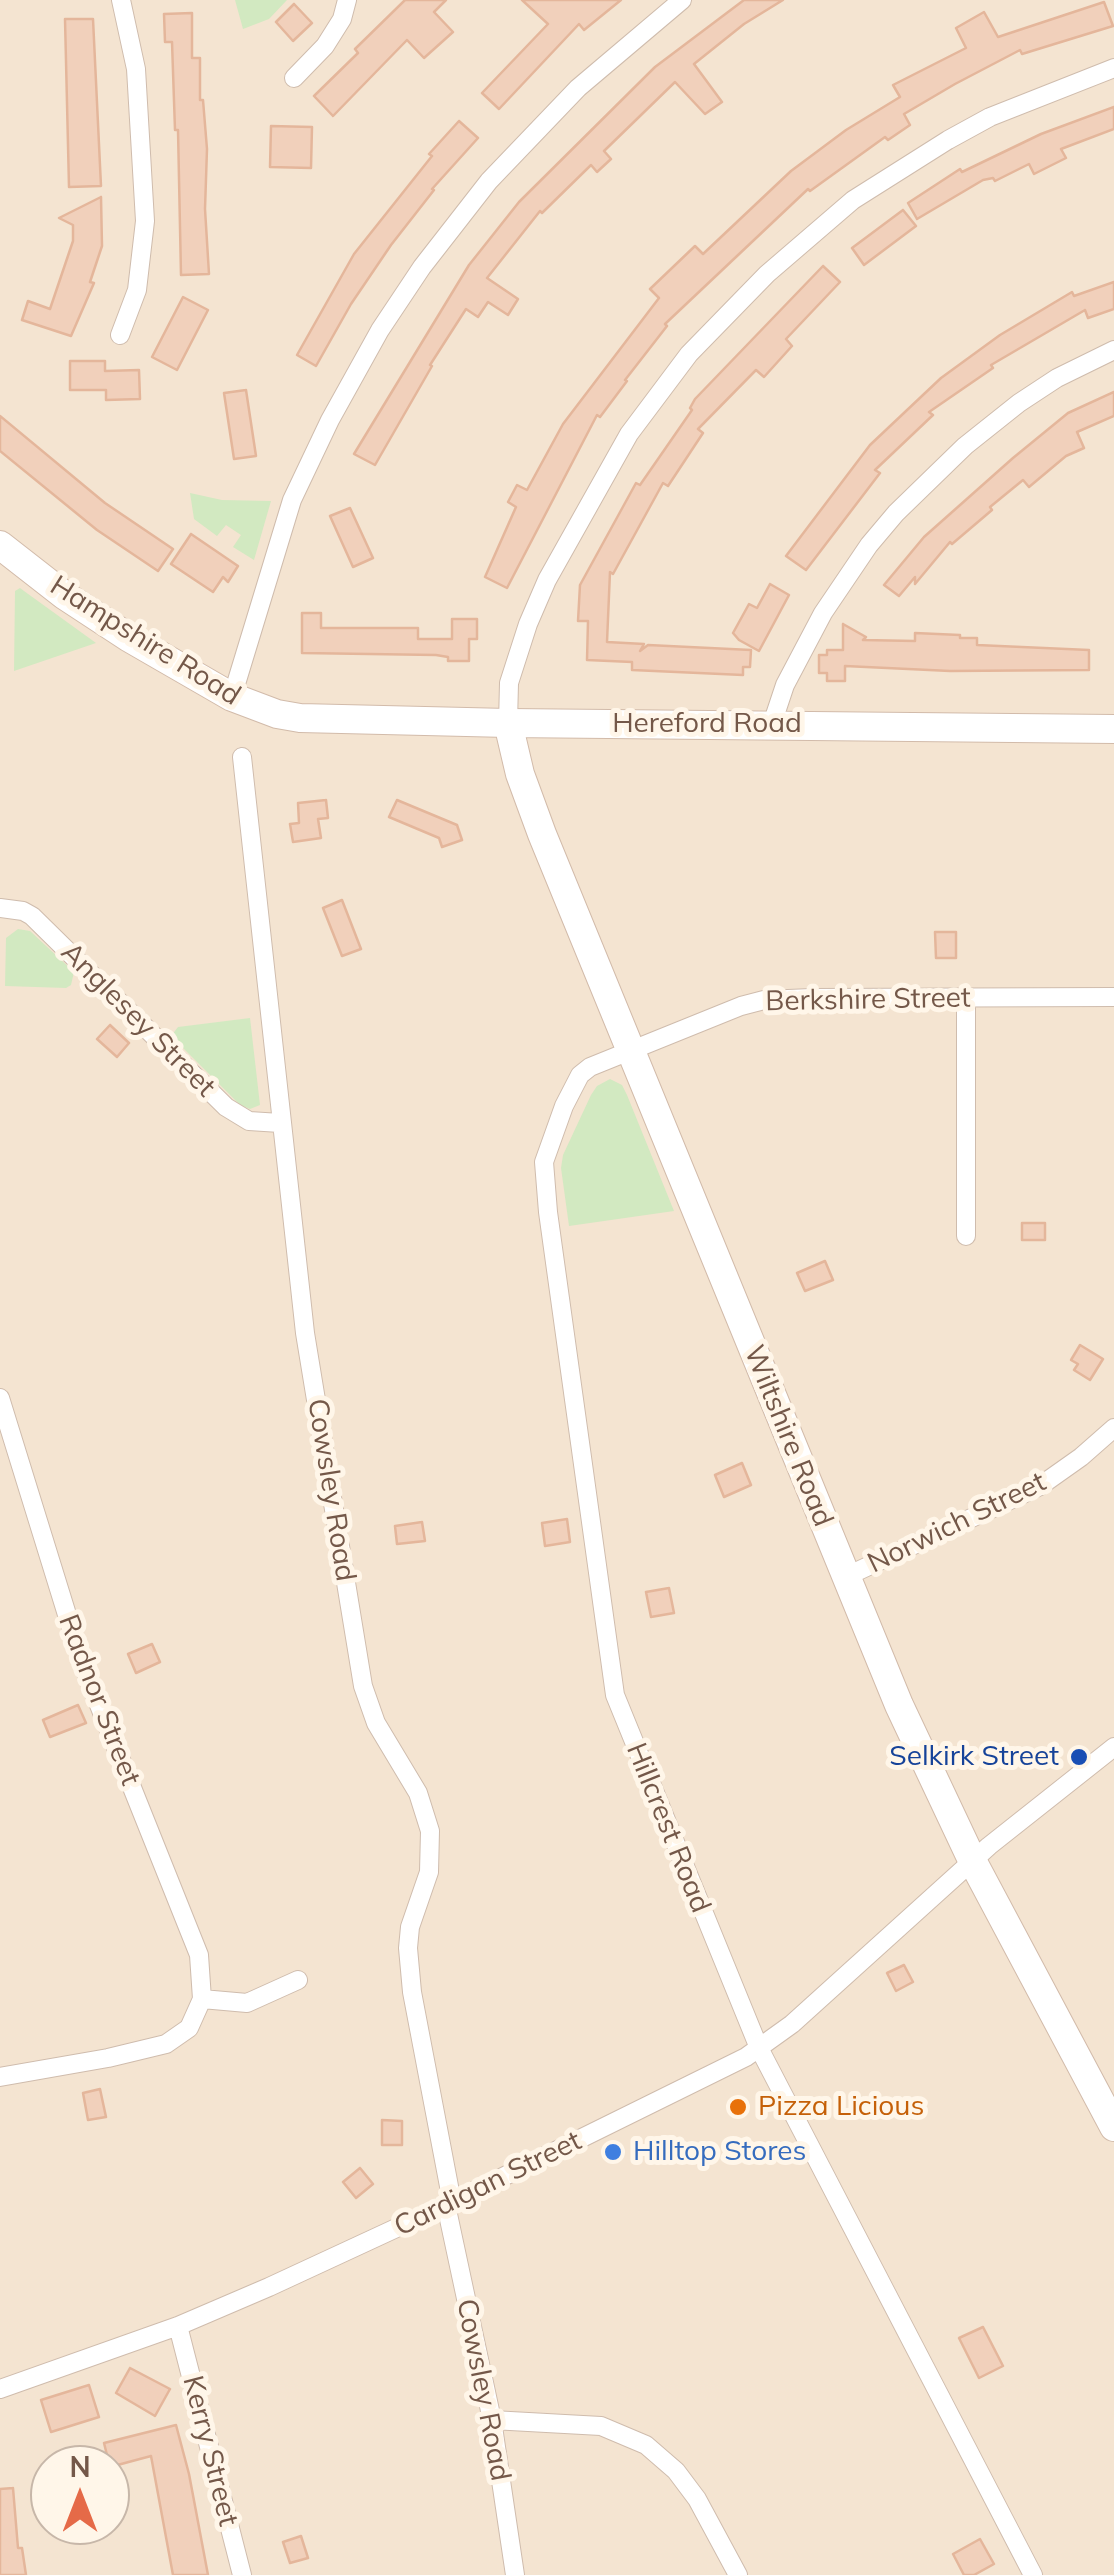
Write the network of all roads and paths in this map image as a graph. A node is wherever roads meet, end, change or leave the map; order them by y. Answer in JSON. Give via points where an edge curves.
{"nodes":[{"id":1,"x":121,"y":0,"type":"edge"},
{"id":2,"x":347,"y":0,"type":"edge"},
{"id":3,"x":682,"y":0,"type":"edge"},
{"id":4,"x":1114,"y":68,"type":"edge"},
{"id":5,"x":294,"y":78,"type":"dead end"},
{"id":6,"x":120,"y":335,"type":"dead end"},
{"id":7,"x":1114,"y":350,"type":"edge"},
{"id":8,"x":2,"y":552,"type":"edge"},
{"id":9,"x":232,"y":696,"type":"junction"},
{"id":10,"x":300,"y":718,"type":"joint"},
{"id":11,"x":508,"y":724,"type":"junction"},
{"id":12,"x":772,"y":724,"type":"junction"},
{"id":13,"x":1114,"y":729,"type":"edge"},
{"id":14,"x":242,"y":757,"type":"dead end"},
{"id":15,"x":0,"y":908,"type":"edge"},
{"id":16,"x":1114,"y":997,"type":"edge"},
{"id":17,"x":966,"y":998,"type":"junction"},
{"id":18,"x":630,"y":1049,"type":"junction"},
{"id":19,"x":280,"y":1122,"type":"junction"},
{"id":20,"x":966,"y":1236,"type":"dead end"},
{"id":21,"x":0,"y":1398,"type":"edge"},
{"id":22,"x":1114,"y":1428,"type":"edge"},
{"id":23,"x":845,"y":1577,"type":"junction"},
{"id":24,"x":1114,"y":1747,"type":"edge"},
{"id":25,"x":973,"y":1862,"type":"junction"},
{"id":26,"x":298,"y":1980,"type":"dead end"},
{"id":27,"x":202,"y":1999,"type":"junction"},
{"id":28,"x":759,"y":2048,"type":"junction"},
{"id":29,"x":0,"y":2077,"type":"edge"},
{"id":30,"x":1114,"y":2127,"type":"edge"},
{"id":31,"x":448,"y":2204,"type":"junction"},
{"id":32,"x":178,"y":2326,"type":"junction"},
{"id":33,"x":0,"y":2389,"type":"edge"},
{"id":34,"x":492,"y":2420,"type":"junction"},
{"id":35,"x":242,"y":2575,"type":"edge"},
{"id":36,"x":515,"y":2575,"type":"edge"},
{"id":37,"x":738,"y":2575,"type":"edge"},
{"id":38,"x":1034,"y":2575,"type":"edge"}],
"edges":[{"from":1,"to":6,"type":"street","via":[[136,68],[145,221],[137,290]]},
{"from":2,"to":5,"type":"street","via":[[324,46]]},
{"from":3,"to":9,"type":"street","via":[[590,77],[489,181],[380,330],[292,500]]},
{"from":4,"to":11,"type":"street","via":[[990,117],[853,200],[689,354],[629,434],[547,580],[509,684]]},
{"from":7,"to":12,"type":"street","via":[[1019,404],[896,513],[823,613]]},
{"from":8,"to":9,"type":"street","name":"Hampshire Road"},
{"from":9,"to":10,"type":"street","name":"Hampshire Road"},
{"from":10,"to":11,"type":"street","name":"Hereford Road"},
{"from":11,"to":12,"type":"street","name":"Hereford Road"},
{"from":11,"to":18,"type":"street","name":"Wiltshire Road","via":[[542,834]]},
{"from":12,"to":13,"type":"street","name":"Hereford Road"},
{"from":14,"to":19,"type":"street","name":"Cowsley Road"},
{"from":15,"to":19,"type":"street","name":"Anglesey Street","via":[[23,911],[47,930],[226,1107],[250,1121]]},
{"from":16,"to":17,"type":"street","name":"Berkshire Street"},
{"from":17,"to":18,"type":"street","name":"Berkshire Street","via":[[764,1000]]},
{"from":17,"to":20,"type":"street"},
{"from":18,"to":23,"type":"street","name":"Wiltshire Road"},
{"from":18,"to":28,"type":"street","name":"Hillcrest Road","via":[[580,1075],[564,1106],[544,1162],[551,1232],[615,1695]]},
{"from":19,"to":31,"type":"street","name":"Cowsley Road","via":[[304,1333],[363,1686],[376,1723],[418,1793],[430,1831],[430,1862],[408,1948]]},
{"from":21,"to":27,"type":"street","name":"Radnor Street","via":[[81,1660],[199,1955]]},
{"from":22,"to":23,"type":"street","name":"Norwich Street","via":[[1040,1486]]},
{"from":23,"to":25,"type":"street","name":"Wiltshire Road"},
{"from":24,"to":25,"type":"street","name":"Cardigan Street"},
{"from":25,"to":28,"type":"street","name":"Cardigan Street"},
{"from":25,"to":30,"type":"street","name":"Wiltshire Road"},
{"from":26,"to":27,"type":"street","via":[[247,2003]]},
{"from":27,"to":29,"type":"street","via":[[192,2024],[166,2044]]},
{"from":28,"to":31,"type":"street","name":"Cardigan Street"},
{"from":28,"to":38,"type":"street","name":"Hillcrest Road"},
{"from":31,"to":32,"type":"street","name":"Cardigan Street"},
{"from":31,"to":34,"type":"street","name":"Cowsley Road"},
{"from":32,"to":33,"type":"street","name":"Cardigan Street"},
{"from":32,"to":35,"type":"street","name":"Kerry Street"},
{"from":34,"to":36,"type":"street","name":"Cowsley Road"},
{"from":34,"to":37,"type":"street","via":[[601,2426],[646,2445],[698,2499]]}]}
